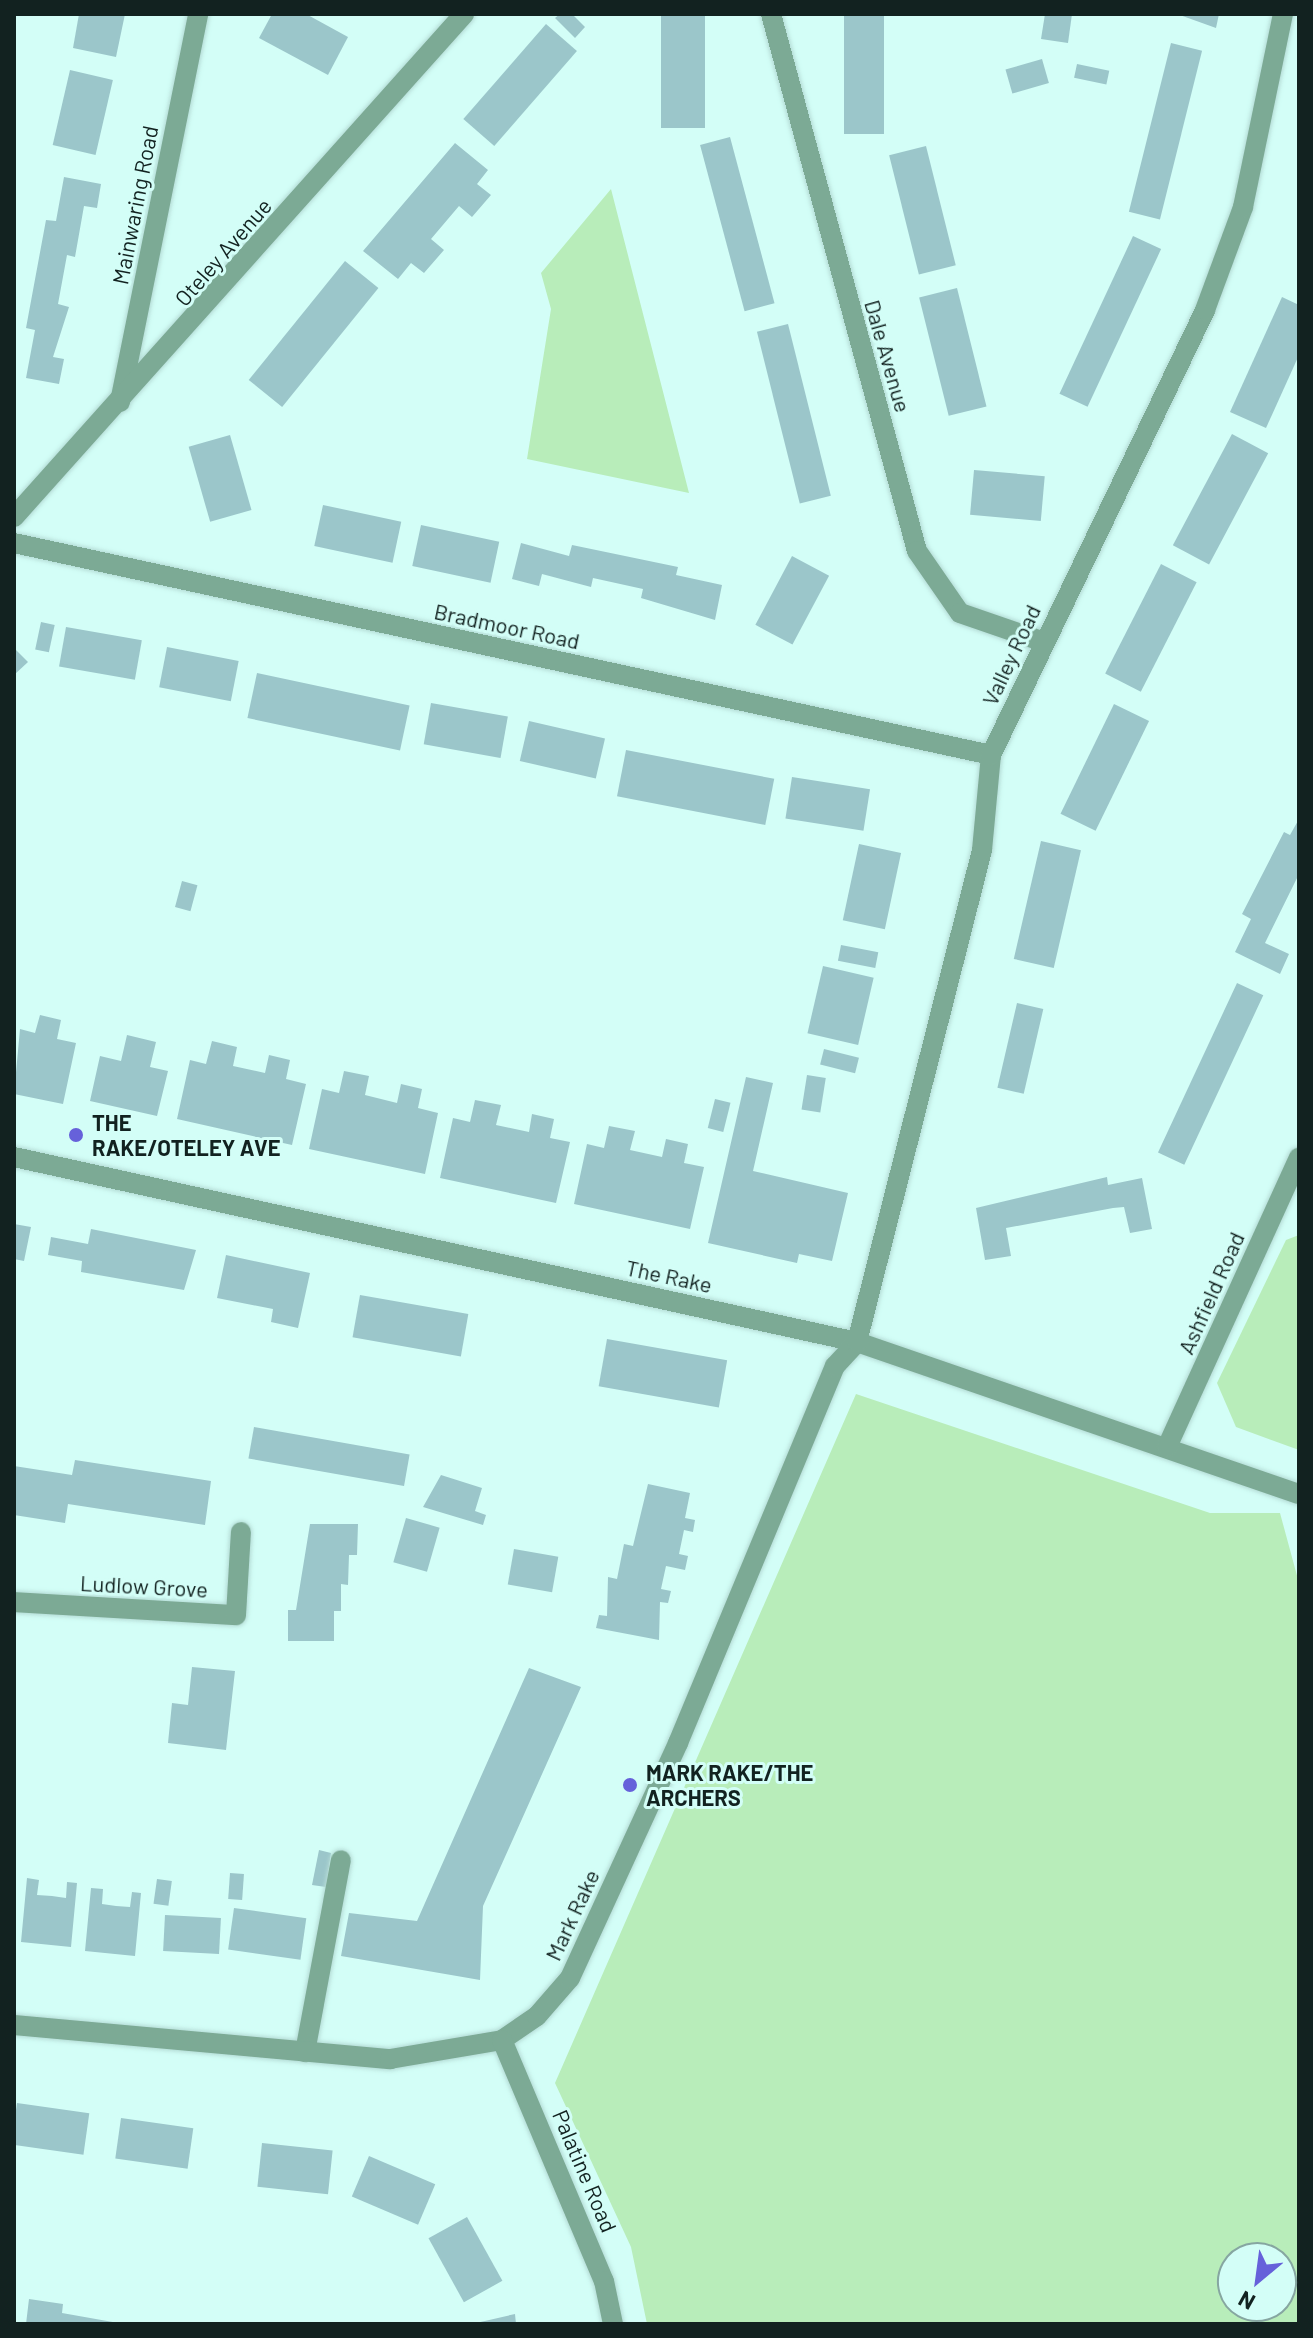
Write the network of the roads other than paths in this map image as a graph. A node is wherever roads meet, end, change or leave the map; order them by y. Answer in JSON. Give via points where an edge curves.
{"nodes":[{"id":1,"x":198,"y":14,"type":"edge"},
{"id":2,"x":464,"y":14,"type":"edge"},
{"id":3,"x":771,"y":14,"type":"edge"},
{"id":4,"x":1283,"y":14,"type":"edge"},
{"id":5,"x":119,"y":406,"type":"junction"},
{"id":6,"x":14,"y":517,"type":"edge"},
{"id":7,"x":14,"y":543,"type":"edge"},
{"id":8,"x":1044,"y":642,"type":"junction"},
{"id":9,"x":991,"y":755,"type":"junction"},
{"id":10,"x":14,"y":1157,"type":"edge"},
{"id":11,"x":1299,"y":1158,"type":"edge"},
{"id":12,"x":1292,"y":1192,"type":"edge"},
{"id":13,"x":857,"y":1342,"type":"junction"},
{"id":14,"x":1167,"y":1447,"type":"junction"},
{"id":15,"x":1299,"y":1494,"type":"edge"},
{"id":16,"x":241,"y":1532,"type":"dead end"},
{"id":17,"x":14,"y":1602,"type":"edge"},
{"id":18,"x":341,"y":1860,"type":"dead end"},
{"id":19,"x":14,"y":2025,"type":"edge"},
{"id":20,"x":502,"y":2040,"type":"junction"},
{"id":21,"x":305,"y":2052,"type":"junction"},
{"id":22,"x":613,"y":2324,"type":"edge"}],
"edges":[{"from":1,"to":5,"type":"street","name":"Mainwaring Road"},
{"from":2,"to":5,"type":"street","name":"Oteley Avenue"},
{"from":3,"to":8,"type":"street","name":"Dale Avenue","via":[[917,551],[960,613]]},
{"from":4,"to":8,"type":"street","name":"Valley Road","via":[[1243,207],[1205,310]]},
{"from":5,"to":6,"type":"street","name":"Oteley Avenue"},
{"from":7,"to":9,"type":"street","name":"Bradmoor Road"},
{"from":8,"to":9,"type":"street","name":"Valley Road"},
{"from":9,"to":13,"type":"street","name":"Valley Road","via":[[982,850]]},
{"from":10,"to":13,"type":"street","name":"The Rake"},
{"from":11,"to":12,"type":"street","name":"Ashfield Road"},
{"from":12,"to":14,"type":"street","name":"Ashfield Road"},
{"from":13,"to":14,"type":"street","name":"The Rake"},
{"from":13,"to":20,"type":"street","name":"Mark Rake","via":[[835,1366],[678,1743],[570,1978],[537,2016]]},
{"from":14,"to":15,"type":"street","name":"The Rake"},
{"from":16,"to":17,"type":"street","name":"Ludlow Grove","via":[[236,1615]]},
{"from":18,"to":21,"type":"street"},
{"from":19,"to":21,"type":"street","name":"Mark Rake"},
{"from":20,"to":21,"type":"street","name":"Mark Rake","via":[[390,2059]]},
{"from":20,"to":22,"type":"street","name":"Palatine Road","via":[[604,2281]]}]}
